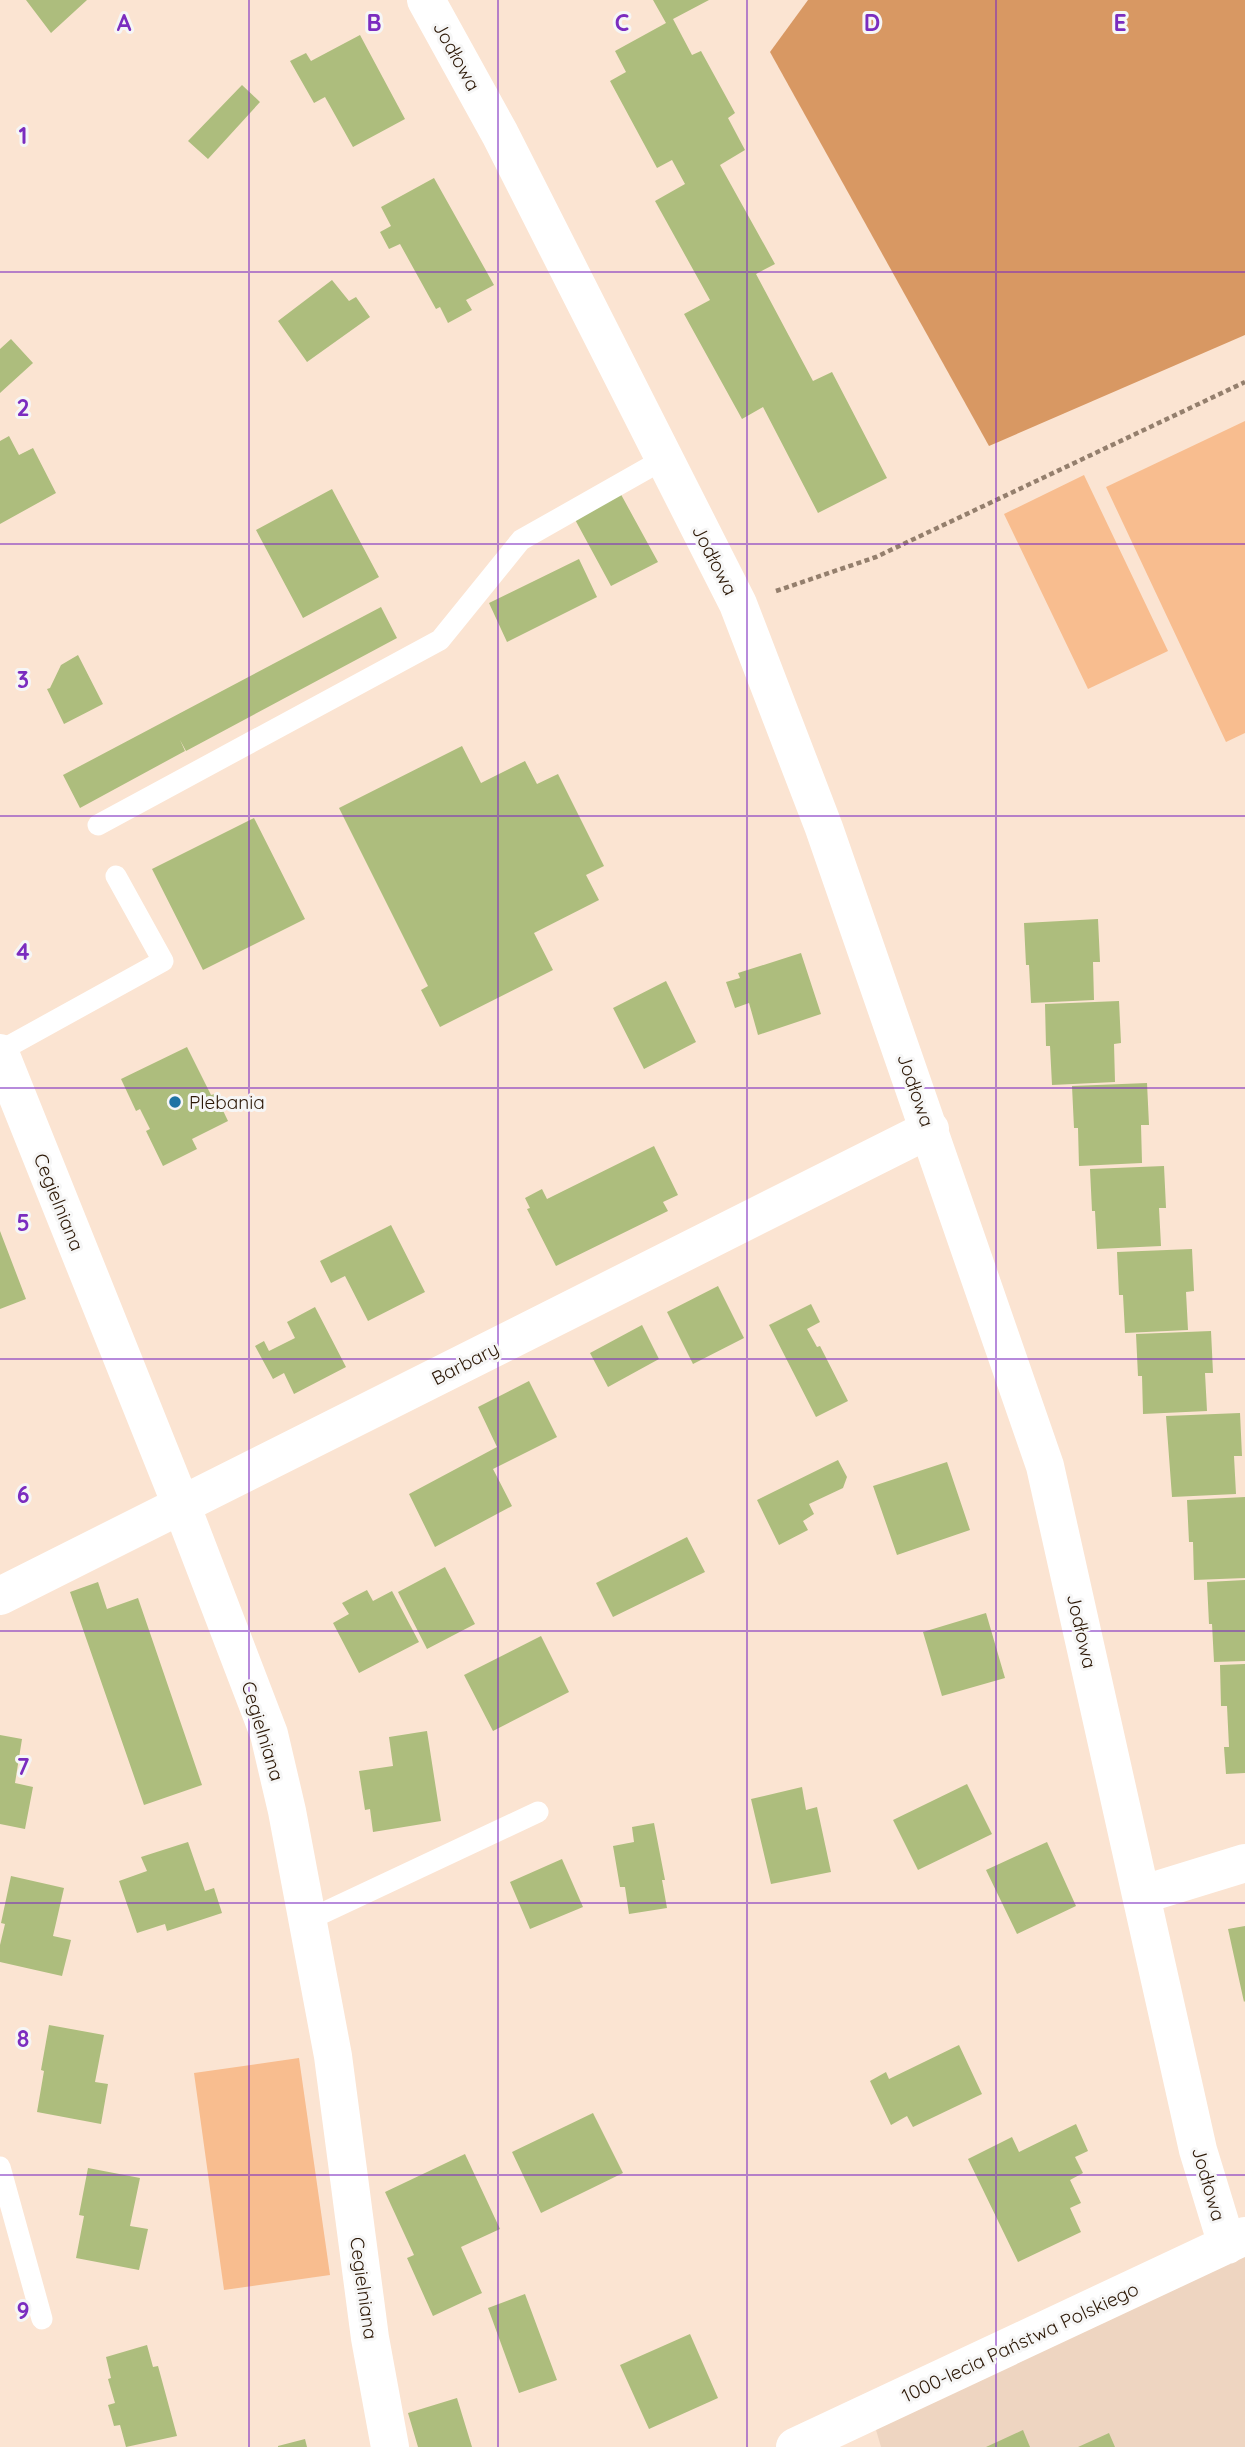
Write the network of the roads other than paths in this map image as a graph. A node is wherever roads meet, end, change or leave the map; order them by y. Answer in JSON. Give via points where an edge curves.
{"nodes":[{"id":1,"x":426,"y":0,"type":"edge"},
{"id":2,"x":664,"y":459,"type":"junction"},
{"id":3,"x":98,"y":825,"type":"dead end"},
{"id":4,"x":116,"y":876,"type":"dead end"},
{"id":5,"x":0,"y":1052,"type":"edge"},
{"id":6,"x":930,"y":1129,"type":"junction"},
{"id":7,"x":182,"y":1507,"type":"junction"},
{"id":8,"x":0,"y":1596,"type":"edge"},
{"id":9,"x":538,"y":1812,"type":"dead end"},
{"id":10,"x":1245,"y":1863,"type":"edge"},
{"id":11,"x":1140,"y":1895,"type":"junction"},
{"id":12,"x":306,"y":1921,"type":"junction"},
{"id":13,"x":0,"y":2167,"type":"edge"},
{"id":14,"x":1236,"y":2240,"type":"edge"},
{"id":15,"x":42,"y":2319,"type":"dead end"},
{"id":16,"x":390,"y":2447,"type":"edge"},
{"id":17,"x":795,"y":2447,"type":"edge"}],
"edges":[{"from":1,"to":2,"type":"street","name":"Jodłowa","via":[[500,134]]},
{"from":2,"to":3,"type":"lane","via":[[521,540],[440,640]]},
{"from":2,"to":6,"type":"street","name":"Jodłowa","via":[[738,604],[824,828]]},
{"from":4,"to":5,"type":"lane","via":[[163,961]]},
{"from":5,"to":7,"type":"street","name":"Cegielniana"},
{"from":6,"to":7,"type":"street","name":"Barbary"},
{"from":6,"to":11,"type":"street","name":"Jodłowa","via":[[1045,1466]]},
{"from":7,"to":8,"type":"street","name":"Barbary"},
{"from":7,"to":12,"type":"street","name":"Cegielniana","via":[[269,1734]]},
{"from":9,"to":12,"type":"lane"},
{"from":10,"to":11,"type":"street"},
{"from":11,"to":14,"type":"street","name":"Jodłowa","via":[[1198,2150]]},
{"from":12,"to":16,"type":"street","name":"Cegielniana","via":[[332,2056],[370,2338]]},
{"from":13,"to":15,"type":"lane"},
{"from":14,"to":17,"type":"street","name":"1000-lecia Państwa Polskiego"}]}
